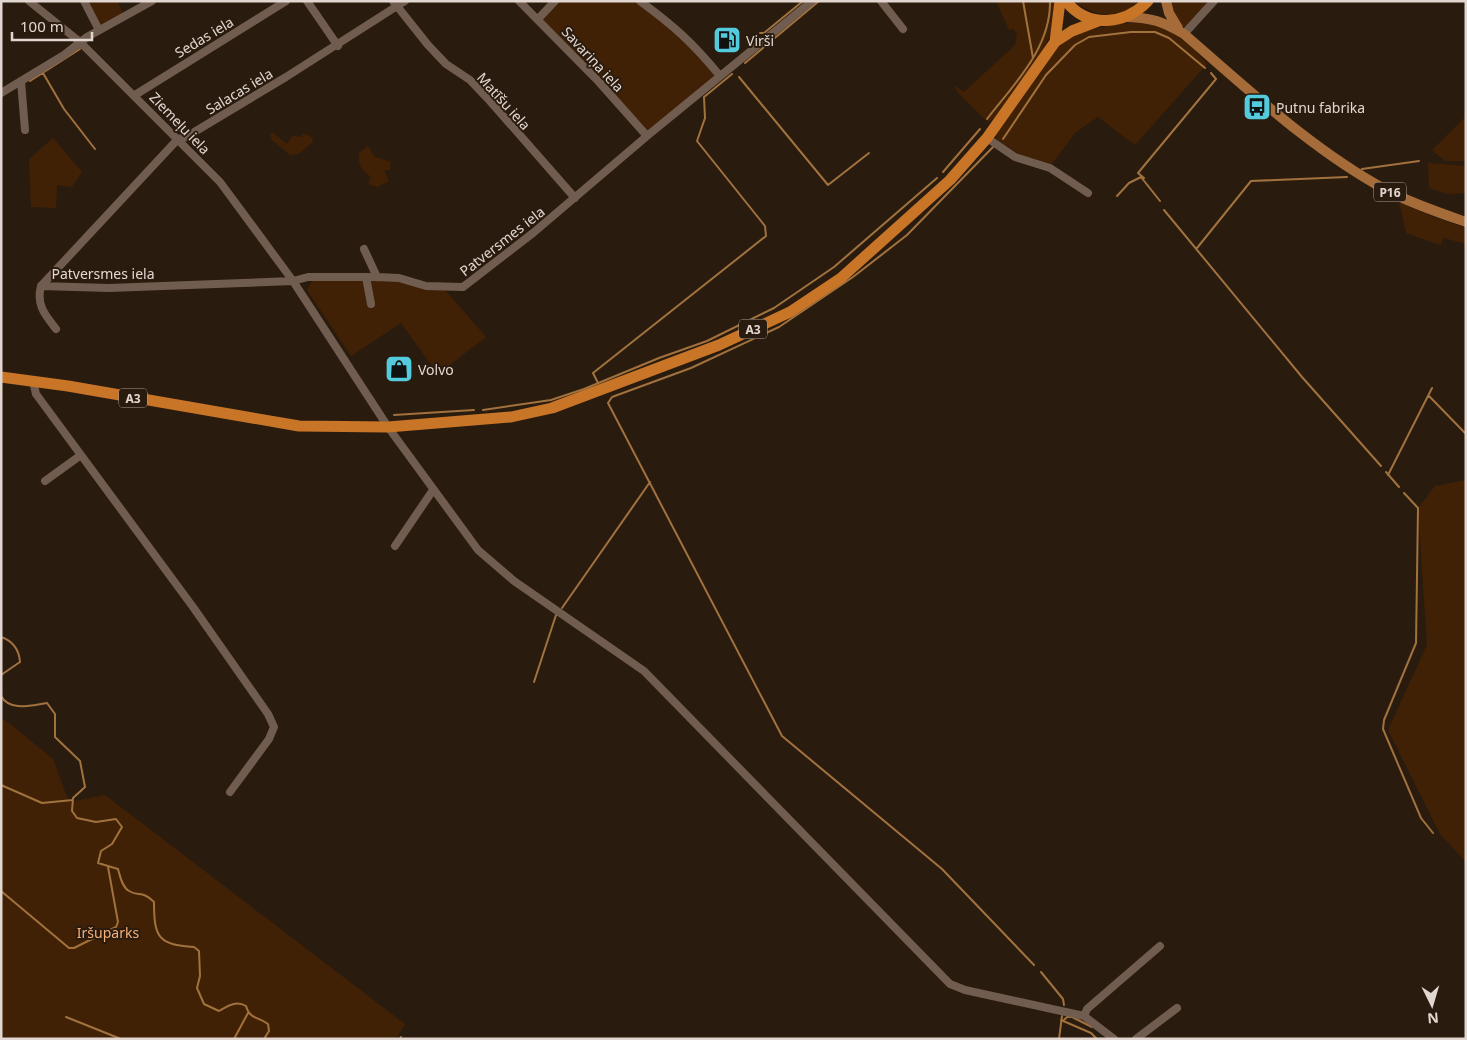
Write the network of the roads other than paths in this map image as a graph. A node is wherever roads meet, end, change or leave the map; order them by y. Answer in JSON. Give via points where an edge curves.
{"nodes":[{"id":1,"x":29,"y":1,"type":"edge"},
{"id":2,"x":84,"y":1,"type":"edge"},
{"id":3,"x":152,"y":1,"type":"edge"},
{"id":4,"x":286,"y":1,"type":"edge"},
{"id":5,"x":307,"y":1,"type":"edge"},
{"id":6,"x":405,"y":1,"type":"edge"},
{"id":7,"x":519,"y":1,"type":"edge"},
{"id":8,"x":555,"y":1,"type":"edge"},
{"id":9,"x":640,"y":1,"type":"edge"},
{"id":10,"x":812,"y":1,"type":"edge"},
{"id":11,"x":881,"y":1,"type":"edge"},
{"id":12,"x":1060,"y":1,"type":"edge"},
{"id":13,"x":1066,"y":1,"type":"edge"},
{"id":14,"x":1148,"y":1,"type":"edge"},
{"id":15,"x":1166,"y":1,"type":"edge"},
{"id":16,"x":1214,"y":1,"type":"edge"},
{"id":17,"x":395,"y":4,"type":"edge"},
{"id":18,"x":1127,"y":17,"type":"junction"},
{"id":19,"x":538,"y":19,"type":"junction"},
{"id":20,"x":1098,"y":21,"type":"junction"},
{"id":21,"x":903,"y":29,"type":"dead end"},
{"id":22,"x":99,"y":30,"type":"junction"},
{"id":23,"x":1184,"y":34,"type":"junction"},
{"id":24,"x":80,"y":42,"type":"junction"},
{"id":25,"x":1055,"y":42,"type":"junction"},
{"id":26,"x":338,"y":46,"type":"junction"},
{"id":27,"x":720,"y":76,"type":"junction"},
{"id":28,"x":21,"y":81,"type":"junction"},
{"id":29,"x":1,"y":93,"type":"edge"},
{"id":30,"x":135,"y":95,"type":"junction"},
{"id":31,"x":25,"y":130,"type":"dead end"},
{"id":32,"x":647,"y":136,"type":"junction"},
{"id":33,"x":988,"y":138,"type":"junction"},
{"id":34,"x":178,"y":139,"type":"junction"},
{"id":35,"x":1088,"y":193,"type":"dead end"},
{"id":36,"x":575,"y":198,"type":"junction"},
{"id":37,"x":1466,"y":222,"type":"edge"},
{"id":38,"x":364,"y":249,"type":"dead end"},
{"id":39,"x":366,"y":277,"type":"junction"},
{"id":40,"x":377,"y":277,"type":"junction"},
{"id":41,"x":293,"y":281,"type":"junction"},
{"id":42,"x":41,"y":286,"type":"junction"},
{"id":43,"x":372,"y":304,"type":"dead end"},
{"id":44,"x":56,"y":329,"type":"dead end"},
{"id":45,"x":1,"y":377,"type":"edge"},
{"id":46,"x":33,"y":381,"type":"junction"},
{"id":47,"x":388,"y":427,"type":"junction"},
{"id":48,"x":80,"y":455,"type":"junction"},
{"id":49,"x":45,"y":481,"type":"dead end"},
{"id":50,"x":433,"y":490,"type":"junction"},
{"id":51,"x":395,"y":546,"type":"dead end"},
{"id":52,"x":230,"y":792,"type":"dead end"},
{"id":53,"x":1160,"y":946,"type":"dead end"},
{"id":54,"x":1177,"y":1008,"type":"dead end"},
{"id":55,"x":1084,"y":1016,"type":"junction"},
{"id":56,"x":1114,"y":1039,"type":"edge"},
{"id":57,"x":1136,"y":1039,"type":"edge"}],
"edges":[{"from":1,"to":24,"type":"street","name":"Ziemeļu iela"},
{"from":2,"to":22,"type":"street"},
{"from":3,"to":22,"type":"street"},
{"from":4,"to":30,"type":"street","name":"Sedas iela"},
{"from":5,"to":26,"type":"street"},
{"from":6,"to":17,"type":"street","name":"Salacas iela"},
{"from":7,"to":19,"type":"street","name":"Savariņa iela"},
{"from":8,"to":19,"type":"street"},
{"from":9,"to":27,"type":"street","via":[[677,28]]},
{"from":10,"to":27,"type":"street","name":"Patversmes iela"},
{"from":11,"to":21,"type":"street"},
{"from":12,"to":25,"type":"highway","number":"A3"},
{"from":13,"to":20,"type":"highway","number":"A3","via":[[1076,12]]},
{"from":14,"to":18,"type":"highway","number":"A3"},
{"from":15,"to":23,"type":"main road","number":"P16","via":[[1172,19]]},
{"from":16,"to":23,"type":"street"},
{"from":17,"to":26,"type":"street","name":"Salacas iela"},
{"from":17,"to":36,"type":"street","name":"Matīšu iela","via":[[446,64],[470,80],[490,101]]},
{"from":18,"to":20,"type":"highway","number":"A3"},
{"from":18,"to":23,"type":"main road","number":"P16","via":[[1156,20]]},
{"from":19,"to":32,"type":"street","name":"Savariņa iela"},
{"from":20,"to":25,"type":"highway","number":"A3"},
{"from":22,"to":24,"type":"street"},
{"from":23,"to":37,"type":"main road","number":"P16","via":[[1292,126],[1341,163],[1397,195]]},
{"from":24,"to":28,"type":"street"},
{"from":24,"to":30,"type":"street","name":"Ziemeļu iela"},
{"from":25,"to":33,"type":"highway","number":"A3"},
{"from":26,"to":34,"type":"street","name":"Salacas iela"},
{"from":27,"to":32,"type":"street","name":"Patversmes iela"},
{"from":28,"to":29,"type":"street"},
{"from":28,"to":31,"type":"street"},
{"from":30,"to":34,"type":"street","name":"Ziemeļu iela"},
{"from":32,"to":36,"type":"street","name":"Patversmes iela"},
{"from":33,"to":35,"type":"street","via":[[1014,157],[1050,168]]},
{"from":33,"to":47,"type":"highway","number":"A3","via":[[928,202],[841,278],[790,312],[719,345],[552,408],[511,417]]},
{"from":34,"to":41,"type":"street","name":"Ziemeļu iela","via":[[220,182]]},
{"from":34,"to":42,"type":"street","name":"Salacas iela"},
{"from":36,"to":40,"type":"street","name":"Patversmes iela","via":[[463,287],[426,286],[399,278]]},
{"from":38,"to":40,"type":"street"},
{"from":39,"to":40,"type":"street","name":"Patversmes iela"},
{"from":39,"to":41,"type":"street","name":"Patversmes iela","via":[[308,277]]},
{"from":39,"to":43,"type":"street"},
{"from":41,"to":42,"type":"street","name":"Patversmes iela","via":[[109,288]]},
{"from":41,"to":47,"type":"street","name":"Ziemeļu iela"},
{"from":42,"to":44,"type":"street","via":[[41,309]]},
{"from":45,"to":46,"type":"highway","number":"A3"},
{"from":46,"to":47,"type":"highway","number":"A3","via":[[290,425]]},
{"from":46,"to":48,"type":"street","via":[[36,394]]},
{"from":47,"to":50,"type":"street","name":"Ziemeļu iela"},
{"from":48,"to":49,"type":"street"},
{"from":48,"to":52,"type":"street","via":[[271,720],[274,727],[270,739]]},
{"from":50,"to":51,"type":"street"},
{"from":50,"to":55,"type":"street","name":"Ziemeļu iela","via":[[478,550],[514,581],[644,671],[950,984]]},
{"from":53,"to":55,"type":"street"},
{"from":54,"to":57,"type":"street"},
{"from":55,"to":56,"type":"street"}]}
